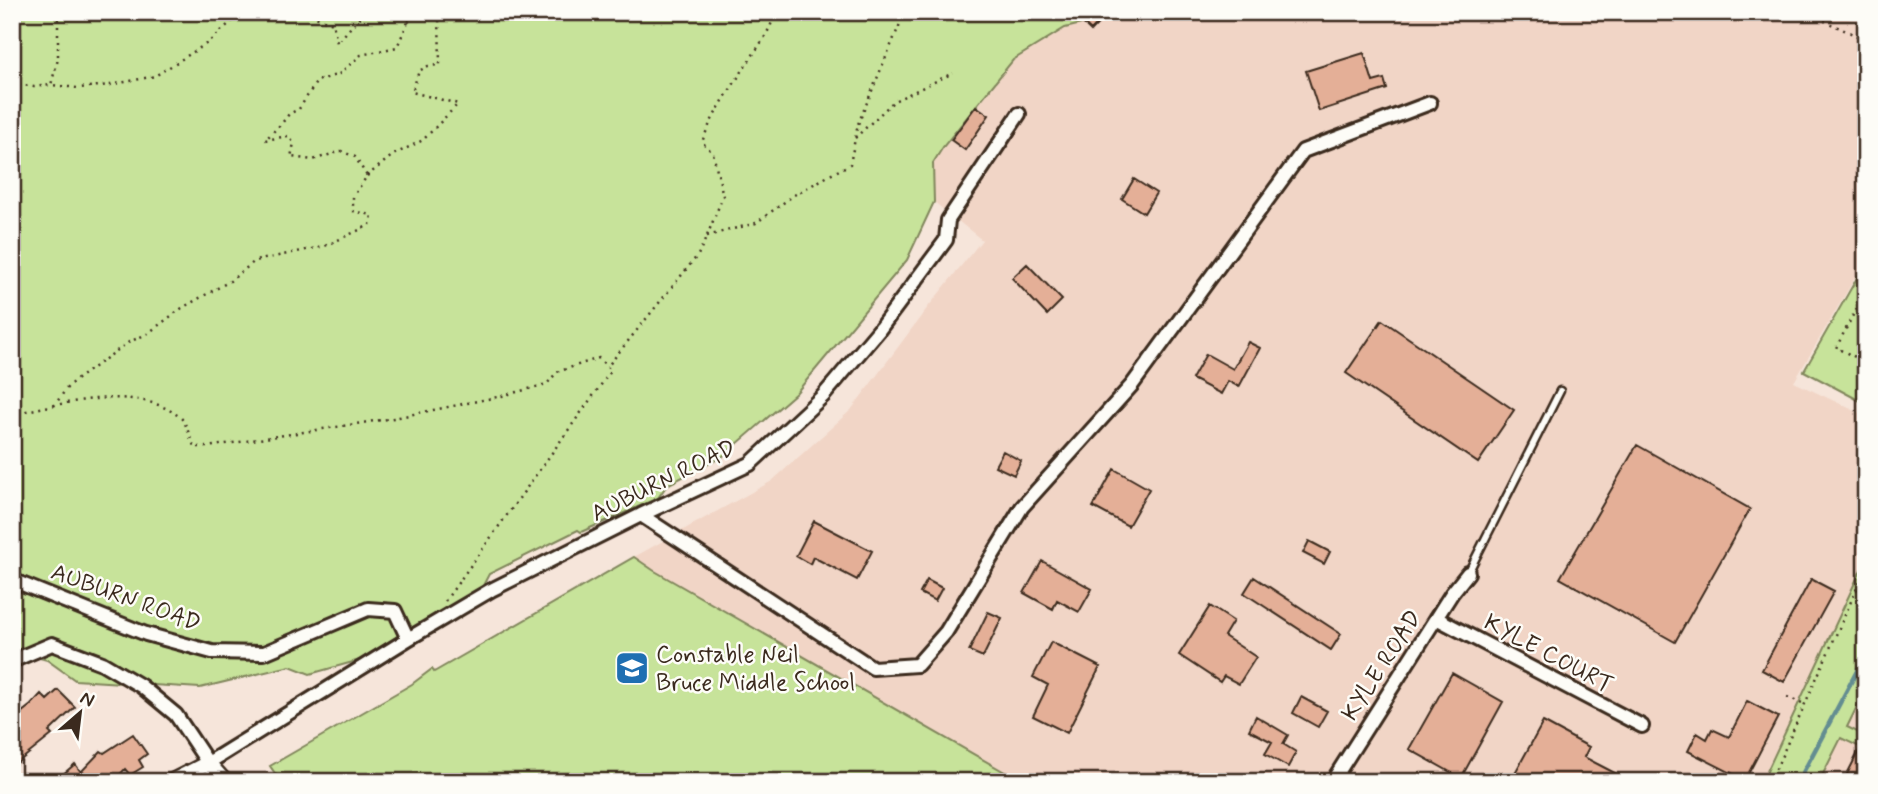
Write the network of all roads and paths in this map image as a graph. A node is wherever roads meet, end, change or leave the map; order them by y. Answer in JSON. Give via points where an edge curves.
{"nodes":[{"id":1,"x":58,"y":12,"type":"edge"},
{"id":2,"x":242,"y":12,"type":"edge"},
{"id":3,"x":317,"y":12,"type":"edge"},
{"id":4,"x":364,"y":12,"type":"edge"},
{"id":5,"x":408,"y":12,"type":"edge"},
{"id":6,"x":423,"y":12,"type":"edge"},
{"id":7,"x":430,"y":12,"type":"edge"},
{"id":8,"x":775,"y":12,"type":"edge"},
{"id":9,"x":905,"y":12,"type":"edge"},
{"id":10,"x":1805,"y":12,"type":"edge"},
{"id":11,"x":408,"y":22,"type":"junction"},
{"id":12,"x":1866,"y":40,"type":"edge"},
{"id":13,"x":953,"y":73,"type":"dead end"},
{"id":14,"x":12,"y":83,"type":"edge"},
{"id":15,"x":51,"y":85,"type":"junction"},
{"id":16,"x":1430,"y":103,"type":"dead end"},
{"id":17,"x":1019,"y":114,"type":"dead end"},
{"id":18,"x":855,"y":138,"type":"junction"},
{"id":19,"x":367,"y":176,"type":"junction"},
{"id":20,"x":708,"y":236,"type":"junction"},
{"id":21,"x":1866,"y":290,"type":"edge"},
{"id":22,"x":1866,"y":362,"type":"edge"},
{"id":23,"x":607,"y":367,"type":"junction"},
{"id":24,"x":1560,"y":391,"type":"dead end"},
{"id":25,"x":54,"y":406,"type":"junction"},
{"id":26,"x":12,"y":414,"type":"edge"},
{"id":27,"x":641,"y":515,"type":"junction"},
{"id":28,"x":1866,"y":568,"type":"edge"},
{"id":29,"x":1468,"y":573,"type":"joint"},
{"id":30,"x":12,"y":580,"type":"edge"},
{"id":31,"x":1436,"y":618,"type":"junction"},
{"id":32,"x":428,"y":627,"type":"junction"},
{"id":33,"x":408,"y":639,"type":"junction"},
{"id":34,"x":12,"y":661,"type":"edge"},
{"id":35,"x":1787,"y":697,"type":"dead end"},
{"id":36,"x":1805,"y":704,"type":"junction"},
{"id":37,"x":1642,"y":726,"type":"dead end"},
{"id":38,"x":208,"y":763,"type":"junction"},
{"id":39,"x":171,"y":782,"type":"edge"},
{"id":40,"x":225,"y":782,"type":"edge"},
{"id":41,"x":1332,"y":782,"type":"edge"},
{"id":42,"x":1770,"y":782,"type":"edge"}],
"edges":[{"from":1,"to":15,"type":"path","via":[[58,59]]},
{"from":2,"to":15,"type":"path","via":[[209,42],[155,76],[78,89]]},
{"from":3,"to":4,"type":"path","via":[[315,17],[333,23],[337,43]]},
{"from":5,"to":11,"type":"path"},
{"from":6,"to":11,"type":"path"},
{"from":7,"to":19,"type":"path","via":[[439,15],[440,65],[419,71],[412,92],[458,104],[423,139]]},
{"from":8,"to":20,"type":"path","via":[[772,26],[702,142],[713,153],[723,196]]},
{"from":9,"to":18,"type":"path"},
{"from":10,"to":12,"type":"path"},
{"from":11,"to":19,"type":"path","via":[[397,47],[361,55],[339,74],[317,81],[299,109],[265,140],[288,136],[294,143],[290,157],[313,160],[341,151],[355,157]]},
{"from":13,"to":18,"type":"path","via":[[894,101]]},
{"from":14,"to":15,"type":"path"},
{"from":16,"to":27,"type":"street","via":[[1303,151],[1132,384],[1022,507],[946,632],[917,665],[873,668]]},
{"from":17,"to":27,"type":"street","name":"AUBURN ROAD","via":[[948,220],[946,240],[823,396],[750,464]]},
{"from":18,"to":20,"type":"path","via":[[850,164],[794,195],[756,223]]},
{"from":19,"to":25,"type":"path","via":[[353,197],[353,211],[372,215],[370,225],[325,246],[255,261],[89,370],[69,385]]},
{"from":20,"to":23,"type":"path","via":[[698,255]]},
{"from":21,"to":22,"type":"path","via":[[1836,348]]},
{"from":23,"to":25,"type":"path","via":[[599,358],[557,372],[547,384],[502,396],[380,421],[207,447],[195,447],[184,420],[152,403],[133,398]]},
{"from":23,"to":32,"type":"path","via":[[611,372]]},
{"from":24,"to":29,"type":"lane"},
{"from":25,"to":26,"type":"path"},
{"from":27,"to":32,"type":"street","name":"AUBURN ROAD"},
{"from":28,"to":36,"type":"path"},
{"from":29,"to":31,"type":"street","name":"KYLE ROAD"},
{"from":30,"to":33,"type":"street","name":"AUBURN ROAD","via":[[146,634],[212,652],[264,653],[368,609],[395,611]]},
{"from":31,"to":37,"type":"street","name":"KYLE COURT"},
{"from":31,"to":41,"type":"street","name":"KYLE ROAD"},
{"from":32,"to":33,"type":"street","name":"AUBURN ROAD"},
{"from":33,"to":38,"type":"street","name":"AUBURN ROAD"},
{"from":34,"to":38,"type":"street","via":[[52,643],[102,663],[141,686],[176,715]]},
{"from":35,"to":36,"type":"path"},
{"from":36,"to":42,"type":"path"},
{"from":38,"to":39,"type":"street","name":"AUBURN ROAD"},
{"from":38,"to":40,"type":"street"}]}
